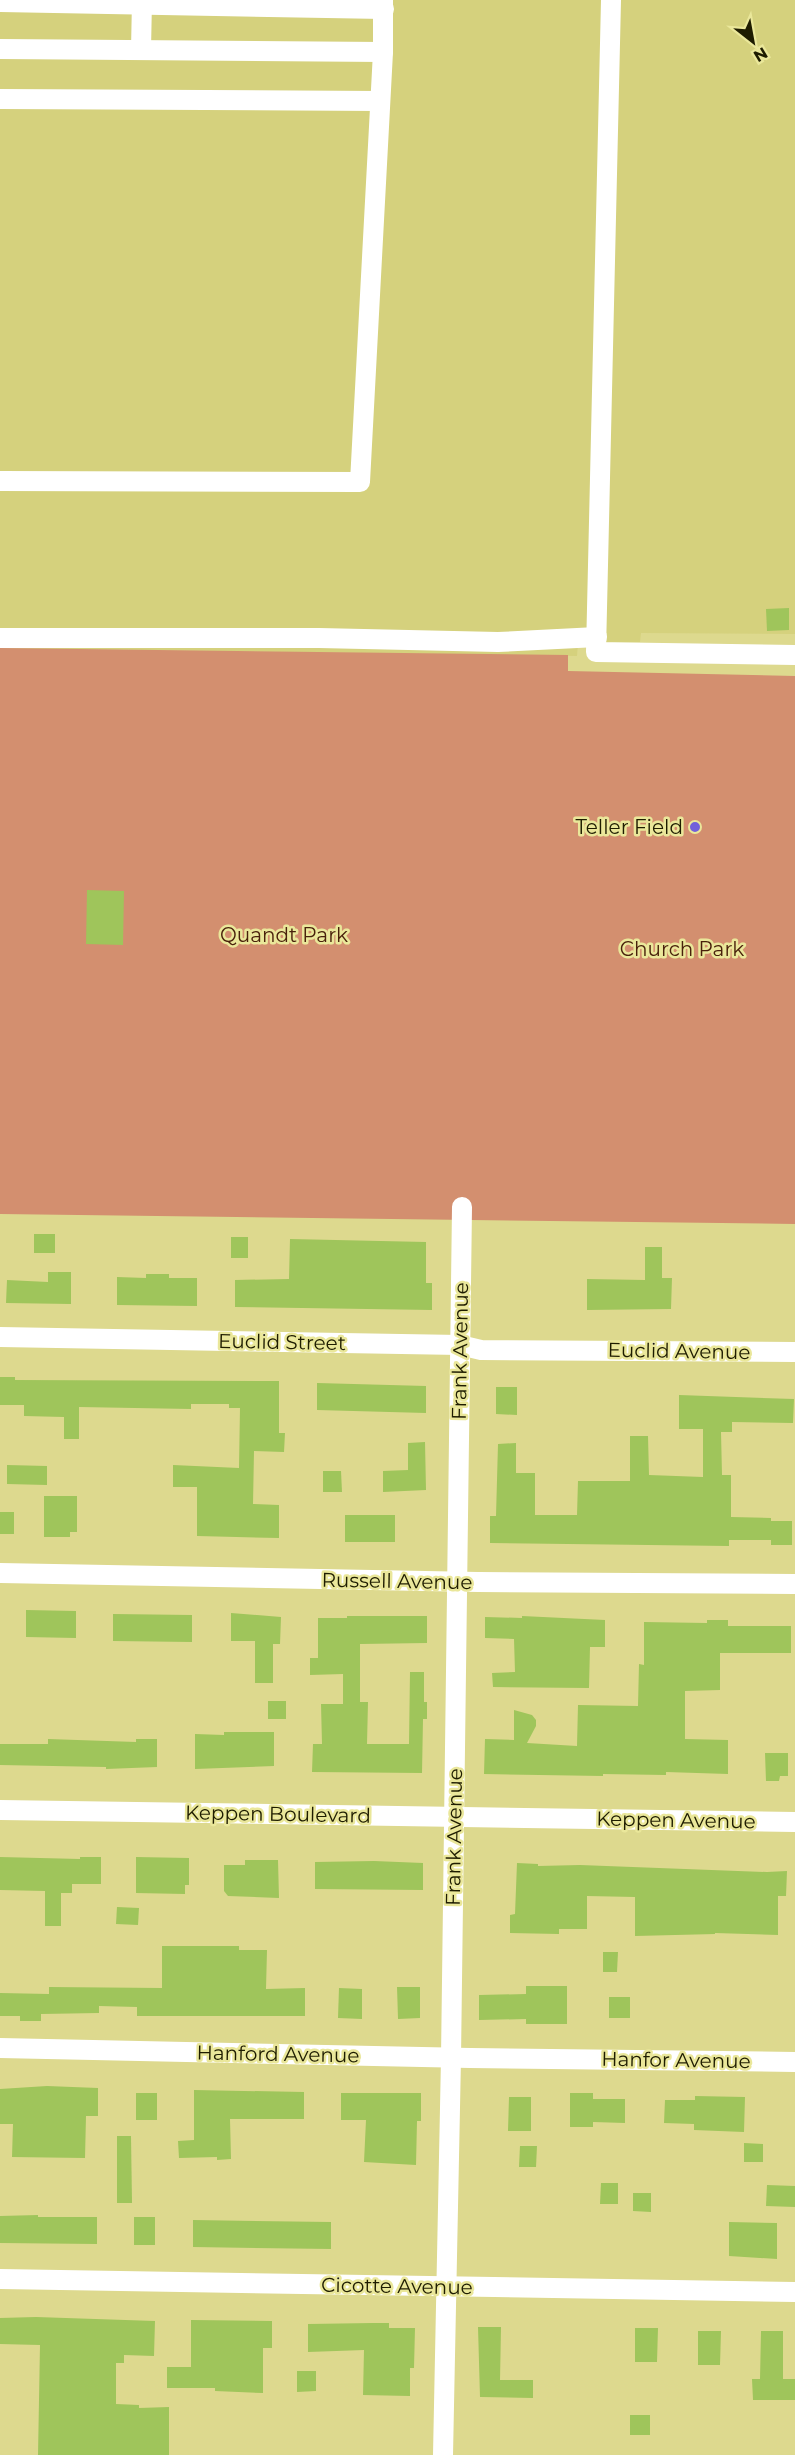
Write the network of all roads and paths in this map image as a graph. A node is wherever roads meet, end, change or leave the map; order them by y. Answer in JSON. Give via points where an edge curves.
{"nodes":[{"id":1,"x":611,"y":0,"type":"edge"},
{"id":2,"x":0,"y":2,"type":"edge"},
{"id":3,"x":142,"y":2,"type":"edge"},
{"id":4,"x":383,"y":5,"type":"edge"},
{"id":5,"x":0,"y":49,"type":"edge"},
{"id":6,"x":141,"y":50,"type":"junction"},
{"id":7,"x":383,"y":52,"type":"junction"},
{"id":8,"x":0,"y":99,"type":"edge"},
{"id":9,"x":380,"y":101,"type":"junction"},
{"id":10,"x":0,"y":481,"type":"edge"},
{"id":11,"x":597,"y":637,"type":"junction"},
{"id":12,"x":0,"y":639,"type":"edge"},
{"id":13,"x":795,"y":655,"type":"edge"},
{"id":14,"x":462,"y":1212,"type":"dead end"},
{"id":15,"x":0,"y":1337,"type":"edge"},
{"id":16,"x":460,"y":1345,"type":"junction"},
{"id":17,"x":564,"y":1350,"type":"joint"},
{"id":18,"x":795,"y":1352,"type":"edge"},
{"id":19,"x":0,"y":1573,"type":"edge"},
{"id":20,"x":458,"y":1582,"type":"junction"},
{"id":21,"x":795,"y":1584,"type":"edge"},
{"id":22,"x":0,"y":1810,"type":"edge"},
{"id":23,"x":454,"y":1817,"type":"junction"},
{"id":24,"x":556,"y":1818,"type":"joint"},
{"id":25,"x":795,"y":1822,"type":"edge"},
{"id":26,"x":0,"y":2048,"type":"edge"},
{"id":27,"x":451,"y":2058,"type":"junction"},
{"id":28,"x":556,"y":2059,"type":"joint"},
{"id":29,"x":795,"y":2062,"type":"edge"},
{"id":30,"x":0,"y":2278,"type":"edge"},
{"id":31,"x":445,"y":2287,"type":"junction"},
{"id":32,"x":795,"y":2292,"type":"edge"},
{"id":33,"x":442,"y":2455,"type":"edge"}],
"edges":[{"from":1,"to":11,"type":"street"},
{"from":2,"to":3,"type":"street"},
{"from":3,"to":4,"type":"street"},
{"from":3,"to":6,"type":"street"},
{"from":4,"to":7,"type":"street"},
{"from":5,"to":6,"type":"street"},
{"from":6,"to":7,"type":"street"},
{"from":7,"to":9,"type":"street"},
{"from":8,"to":9,"type":"street"},
{"from":9,"to":10,"type":"street","via":[[360,482]]},
{"from":11,"to":12,"type":"street","via":[[498,642]]},
{"from":11,"to":13,"type":"street","via":[[596,652]]},
{"from":14,"to":16,"type":"street","name":"Frank Avenue"},
{"from":15,"to":16,"type":"street","name":"Euclid Street"},
{"from":16,"to":17,"type":"street","name":"Euclid Street","via":[[481,1350]]},
{"from":16,"to":20,"type":"street","name":"Frank Avenue"},
{"from":17,"to":18,"type":"street","name":"Euclid Avenue"},
{"from":19,"to":20,"type":"street","name":"Russell Avenue"},
{"from":20,"to":21,"type":"street","name":"Russell Avenue"},
{"from":20,"to":23,"type":"street","name":"Frank Avenue"},
{"from":22,"to":23,"type":"street","name":"Keppen Boulevard"},
{"from":23,"to":24,"type":"street","name":"Keppen Boulevard"},
{"from":23,"to":27,"type":"street","name":"Frank Avenue"},
{"from":24,"to":25,"type":"street","name":"Keppen Avenue"},
{"from":26,"to":27,"type":"street","name":"Hanford Avenue"},
{"from":27,"to":28,"type":"street","name":"Hanford Avenue"},
{"from":27,"to":31,"type":"street","name":"Frank Avenue"},
{"from":28,"to":29,"type":"street","name":"Hanfor Avenue"},
{"from":30,"to":31,"type":"street","name":"Cicotte Avenue"},
{"from":31,"to":32,"type":"street","name":"Cicotte Avenue"},
{"from":31,"to":33,"type":"street","name":"Frank Avenue"}]}
